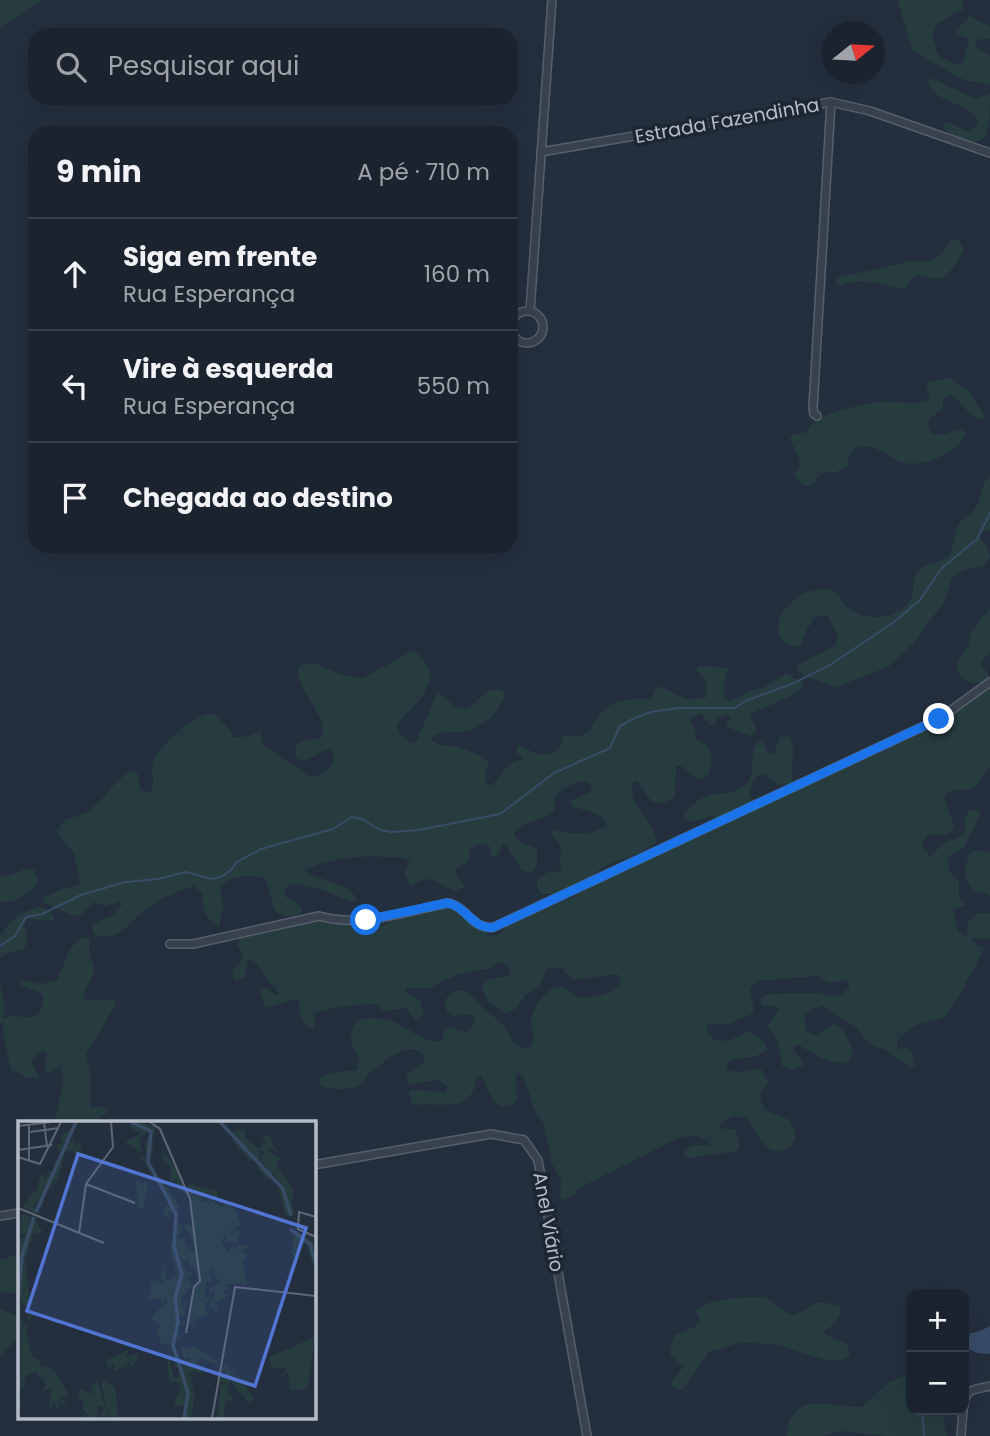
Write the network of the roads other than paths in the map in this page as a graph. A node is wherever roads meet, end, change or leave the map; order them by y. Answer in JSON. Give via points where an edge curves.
{"nodes":[{"id":1,"x":552,"y":0,"type":"edge"},
{"id":2,"x":831,"y":102,"type":"junction"},
{"id":3,"x":541,"y":152,"type":"junction"},
{"id":4,"x":990,"y":153,"type":"edge"},
{"id":5,"x":530,"y":311,"type":"junction"},
{"id":6,"x":518,"y":315,"type":"edge"},
{"id":7,"x":518,"y":338,"type":"edge"},
{"id":8,"x":817,"y":416,"type":"dead end"},
{"id":9,"x":990,"y":682,"type":"edge"},
{"id":10,"x":170,"y":944,"type":"dead end"},
{"id":11,"x":315,"y":1165,"type":"edge"},
{"id":12,"x":18,"y":1213,"type":"edge"},
{"id":13,"x":0,"y":1216,"type":"edge"},
{"id":14,"x":990,"y":1386,"type":"edge"},
{"id":15,"x":969,"y":1392,"type":"edge"},
{"id":16,"x":963,"y":1415,"type":"edge"},
{"id":17,"x":587,"y":1436,"type":"edge"},
{"id":18,"x":961,"y":1436,"type":"edge"}],
"edges":[{"from":1,"to":3,"type":"street"},
{"from":2,"to":3,"type":"street","name":"Estrada Fazendinha"},
{"from":2,"to":4,"type":"street","name":"Estrada Fazendinha"},
{"from":2,"to":8,"type":"street","via":[[813,408]]},
{"from":3,"to":5,"type":"street"},
{"from":5,"to":6,"type":"street"},
{"from":5,"to":7,"type":"street","via":[[541,319],[543,332],[534,342]]},
{"from":9,"to":10,"type":"street","via":[[939,719],[494,927],[481,926],[447,903],[366,920],[319,916],[193,944]]},
{"from":11,"to":17,"type":"street","name":"Anel Viário","via":[[491,1134],[524,1140],[538,1160]]},
{"from":12,"to":13,"type":"street"},
{"from":14,"to":15,"type":"street"},
{"from":16,"to":18,"type":"street"}]}
